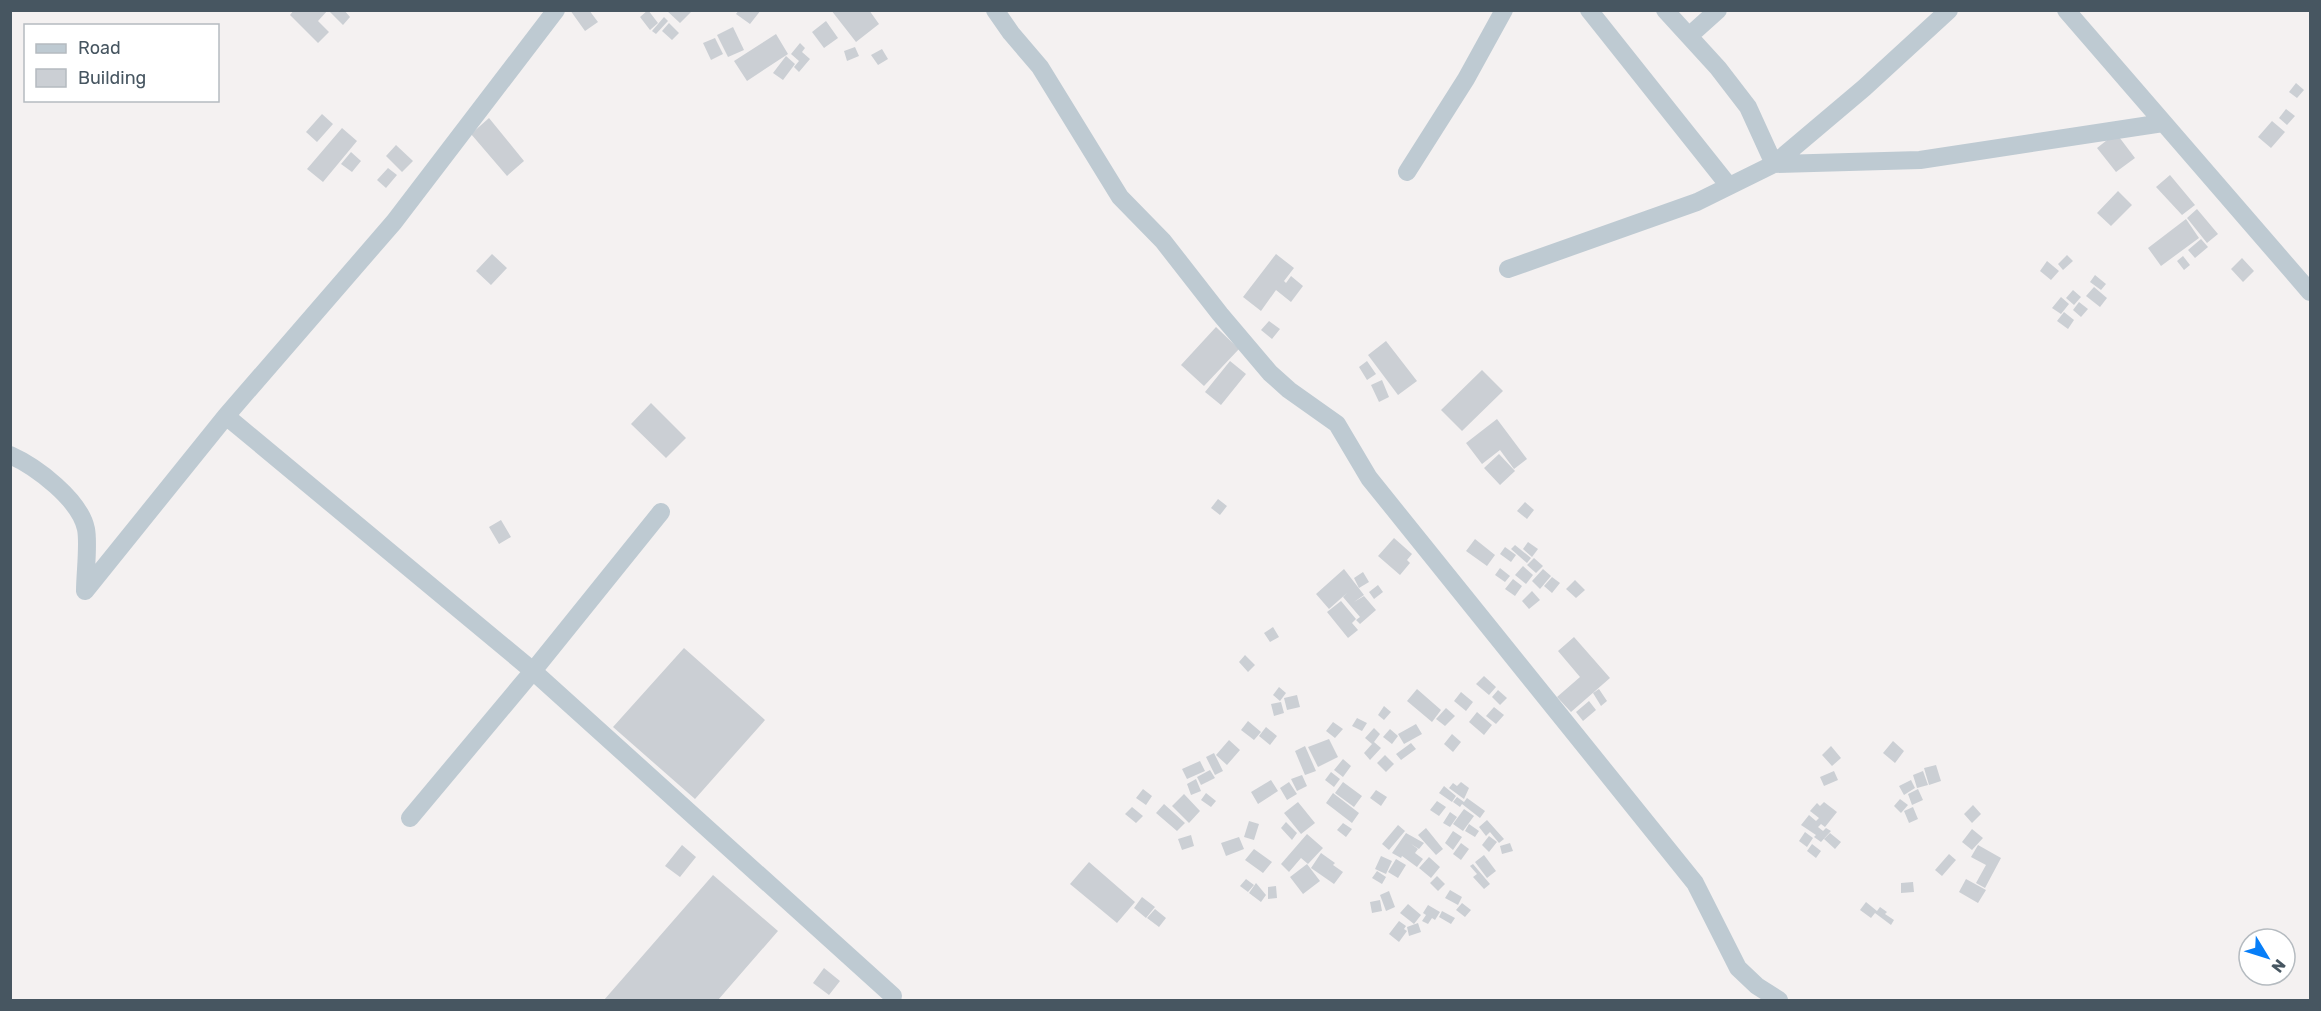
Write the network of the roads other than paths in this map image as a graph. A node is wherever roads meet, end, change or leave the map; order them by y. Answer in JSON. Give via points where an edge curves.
{"nodes":[{"id":1,"x":556,"y":10,"type":"edge"},
{"id":2,"x":995,"y":10,"type":"edge"},
{"id":3,"x":1504,"y":10,"type":"edge"},
{"id":4,"x":1589,"y":10,"type":"edge"},
{"id":5,"x":1665,"y":10,"type":"edge"},
{"id":6,"x":1718,"y":10,"type":"edge"},
{"id":7,"x":1949,"y":10,"type":"edge"},
{"id":8,"x":2066,"y":10,"type":"edge"},
{"id":9,"x":1689,"y":36,"type":"junction"},
{"id":10,"x":2163,"y":123,"type":"junction"},
{"id":11,"x":1774,"y":164,"type":"junction"},
{"id":12,"x":1407,"y":172,"type":"dead end"},
{"id":13,"x":1729,"y":186,"type":"junction"},
{"id":14,"x":1508,"y":269,"type":"dead end"},
{"id":15,"x":2310,"y":292,"type":"edge"},
{"id":16,"x":226,"y":416,"type":"junction"},
{"id":17,"x":10,"y":455,"type":"edge"},
{"id":18,"x":661,"y":512,"type":"dead end"},
{"id":19,"x":533,"y":671,"type":"junction"},
{"id":20,"x":410,"y":818,"type":"dead end"},
{"id":21,"x":892,"y":996,"type":"dead end"},
{"id":22,"x":1779,"y":1000,"type":"edge"}],
"edges":[{"from":1,"to":16,"type":"street","via":[[394,222]]},
{"from":2,"to":22,"type":"street","via":[[1040,66],[1120,197],[1163,241],[1270,373],[1337,424],[1369,478],[1695,884],[1738,968]]},
{"from":3,"to":12,"type":"street"},
{"from":4,"to":13,"type":"street"},
{"from":5,"to":9,"type":"street"},
{"from":6,"to":9,"type":"street"},
{"from":7,"to":11,"type":"street"},
{"from":8,"to":10,"type":"street"},
{"from":9,"to":11,"type":"street","via":[[1748,107]]},
{"from":10,"to":11,"type":"street","via":[[1920,160]]},
{"from":10,"to":15,"type":"street"},
{"from":11,"to":13,"type":"street"},
{"from":13,"to":14,"type":"street","via":[[1697,202]]},
{"from":16,"to":17,"type":"street","via":[[85,591],[86,529],[69,496]]},
{"from":16,"to":19,"type":"street"},
{"from":18,"to":19,"type":"street"},
{"from":19,"to":20,"type":"street"},
{"from":19,"to":21,"type":"street"}]}
